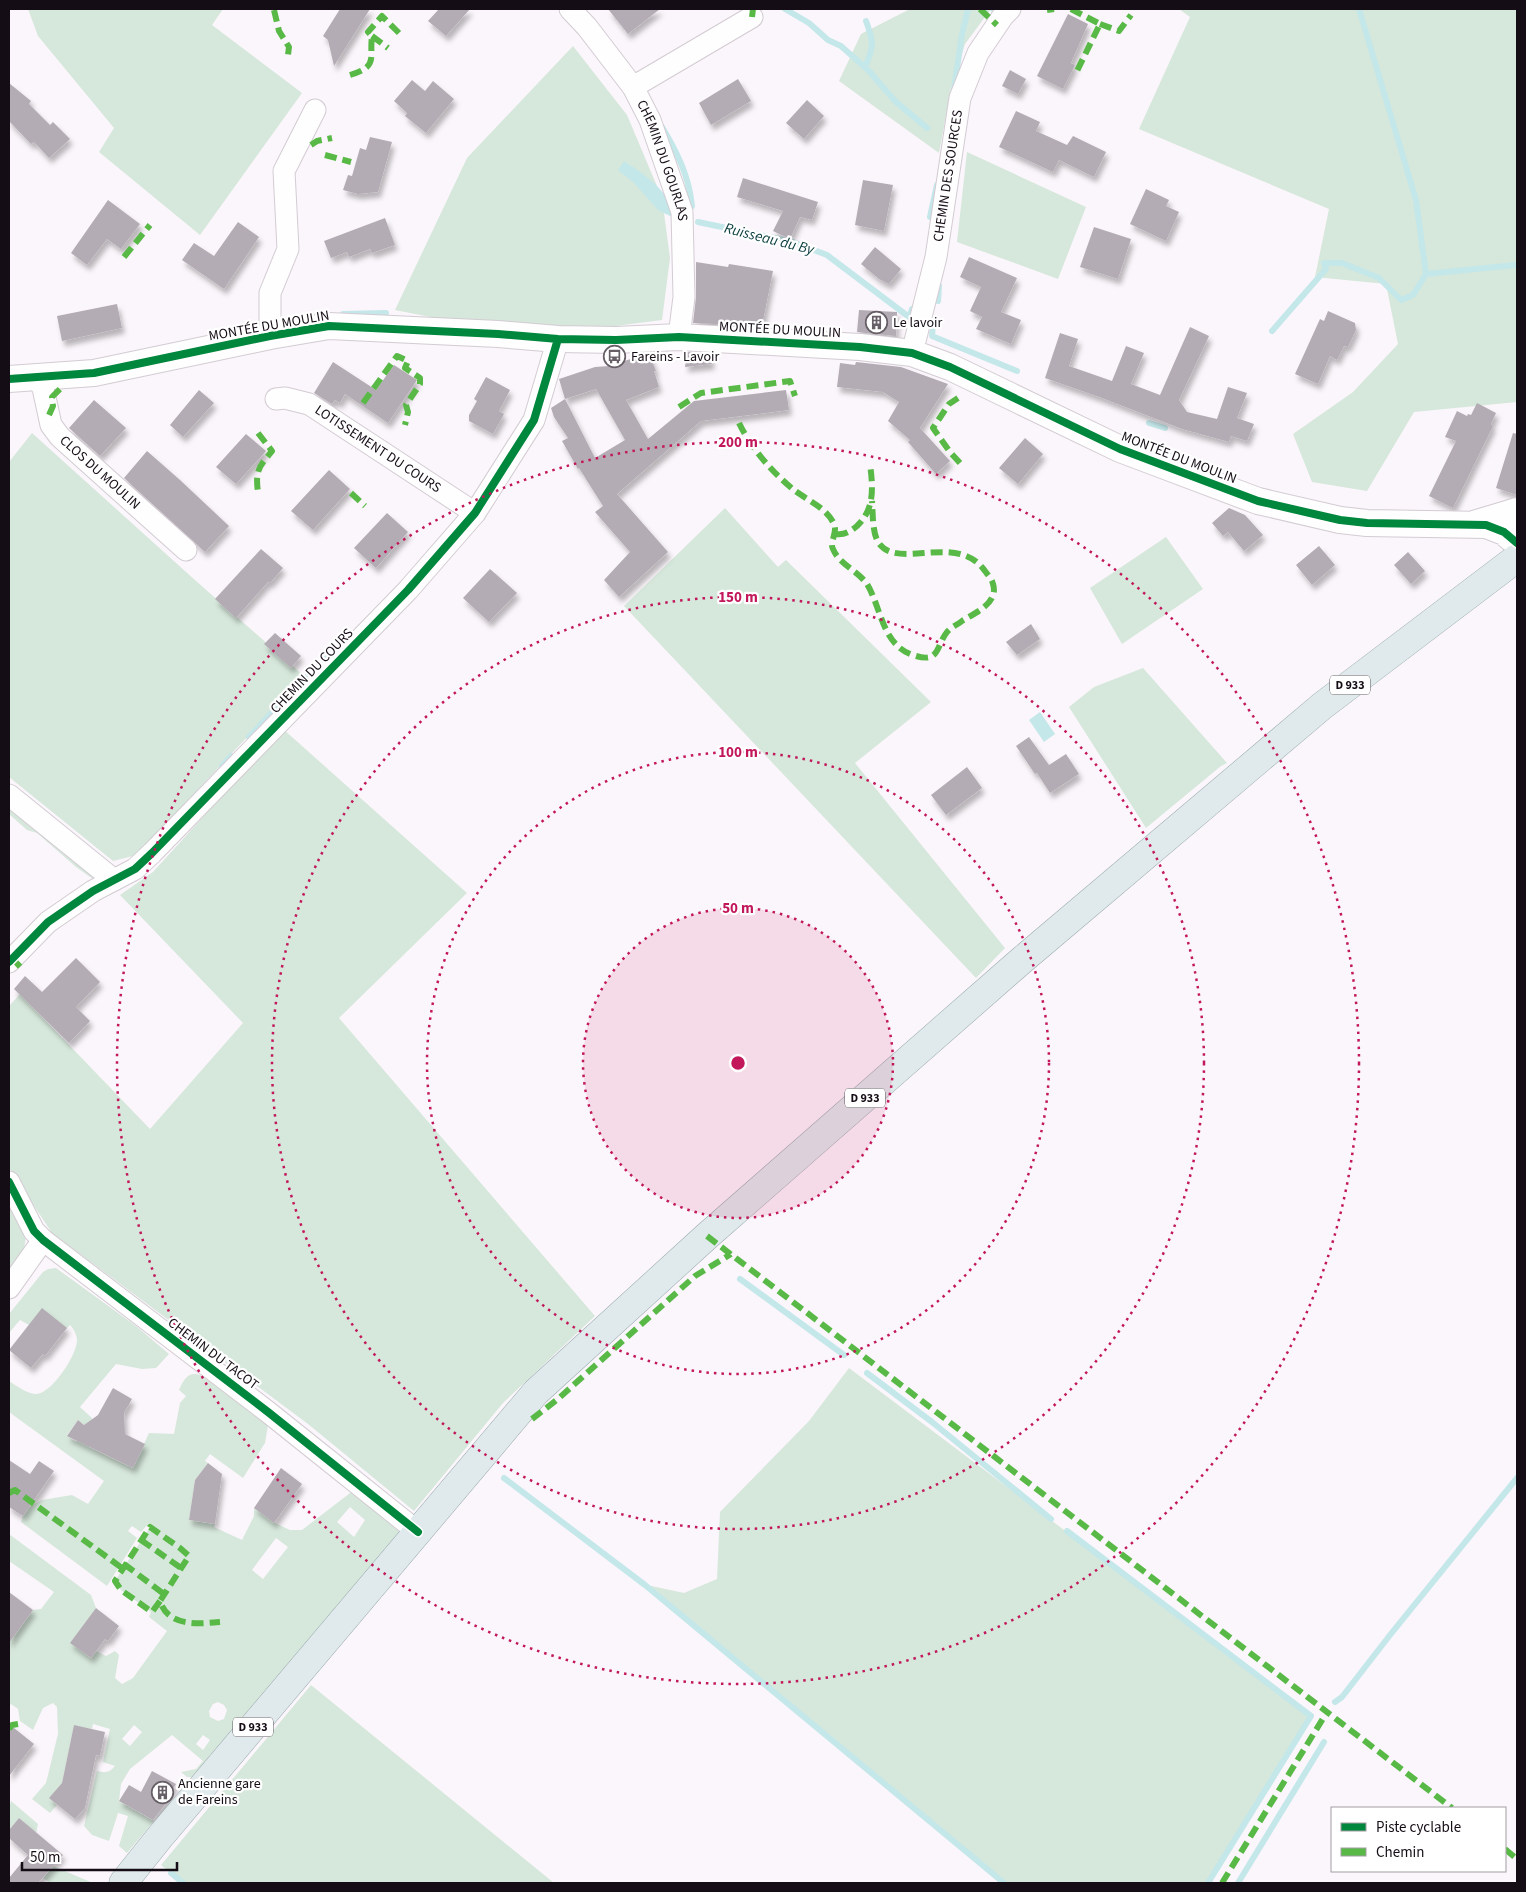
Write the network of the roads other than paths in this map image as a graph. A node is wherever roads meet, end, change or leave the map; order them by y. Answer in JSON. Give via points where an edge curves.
{"nodes":[{"id":1,"x":570,"y":9,"type":"edge"},
{"id":2,"x":1010,"y":9,"type":"edge"},
{"id":3,"x":752,"y":17,"type":"dead end"},
{"id":4,"x":632,"y":87,"type":"junction"},
{"id":5,"x":315,"y":110,"type":"dead end"},
{"id":6,"x":270,"y":336,"type":"junction"},
{"id":7,"x":679,"y":337,"type":"junction"},
{"id":8,"x":558,"y":339,"type":"junction"},
{"id":9,"x":912,"y":352,"type":"junction"},
{"id":10,"x":37,"y":378,"type":"junction"},
{"id":11,"x":9,"y":379,"type":"edge"},
{"id":12,"x":276,"y":399,"type":"dead end"},
{"id":13,"x":1517,"y":511,"type":"edge"},
{"id":14,"x":475,"y":513,"type":"junction"},
{"id":15,"x":1477,"y":524,"type":"junction"},
{"id":16,"x":1517,"y":543,"type":"edge"},
{"id":17,"x":186,"y":550,"type":"dead end"},
{"id":18,"x":1517,"y":558,"type":"edge"},
{"id":19,"x":9,"y":795,"type":"edge"},
{"id":20,"x":114,"y":880,"type":"junction"},
{"id":21,"x":9,"y":962,"type":"edge"},
{"id":22,"x":9,"y":1182,"type":"edge"},
{"id":23,"x":43,"y":1240,"type":"junction"},
{"id":24,"x":9,"y":1288,"type":"edge"},
{"id":25,"x":418,"y":1532,"type":"junction"},
{"id":26,"x":123,"y":1883,"type":"edge"}],
"edges":[{"from":1,"to":4,"type":"street","name":"CHEMIN DU GOURLAS"},
{"from":2,"to":9,"type":"street","name":"CHEMIN DES SOURCES","via":[[978,53],[960,98],[936,257]]},
{"from":3,"to":4,"type":"street"},
{"from":4,"to":7,"type":"street","name":"CHEMIN DU GOURLAS","via":[[650,120],[682,212],[684,297]]},
{"from":5,"to":6,"type":"street","via":[[284,171],[288,249],[270,293]]},
{"from":6,"to":8,"type":"street","name":"MONTÉE DU MOULIN","via":[[330,326]]},
{"from":6,"to":10,"type":"street","name":"MONTÉE DU MOULIN","via":[[94,373]]},
{"from":7,"to":8,"type":"street","name":"MONTÉE DU MOULIN"},
{"from":7,"to":9,"type":"street","name":"MONTÉE DU MOULIN","via":[[860,346]]},
{"from":8,"to":14,"type":"street","name":"CHEMIN DU COURS","via":[[534,420]]},
{"from":9,"to":15,"type":"street","name":"MONTÉE DU MOULIN","via":[[961,372],[1120,449],[1258,501],[1367,523]]},
{"from":10,"to":11,"type":"street","name":"MONTÉE DU MOULIN"},
{"from":10,"to":17,"type":"street","name":"CLOS DU MOULIN","via":[[43,388],[51,425],[60,437]]},
{"from":12,"to":14,"type":"street","name":"LOTISSEMENT DU COURS","via":[[309,404]]},
{"from":13,"to":15,"type":"street","name":"MONTÉE DU MOULIN"},
{"from":14,"to":20,"type":"street","name":"CHEMIN DU COURS","via":[[408,590],[224,780],[135,869]]},
{"from":15,"to":16,"type":"street","name":"MONTÉE DU MOULIN","via":[[1504,532]]},
{"from":18,"to":25,"type":"main road","number":"D 933","via":[[1322,706],[1028,955],[707,1236],[536,1392]]},
{"from":19,"to":20,"type":"street"},
{"from":20,"to":21,"type":"street","name":"CHEMIN DU COURS","via":[[48,922]]},
{"from":22,"to":23,"type":"street","name":"CHEMIN DU TACOT","via":[[34,1230]]},
{"from":23,"to":24,"type":"street"},
{"from":23,"to":25,"type":"street","name":"CHEMIN DU TACOT"},
{"from":25,"to":26,"type":"main road","number":"D 933"}]}
